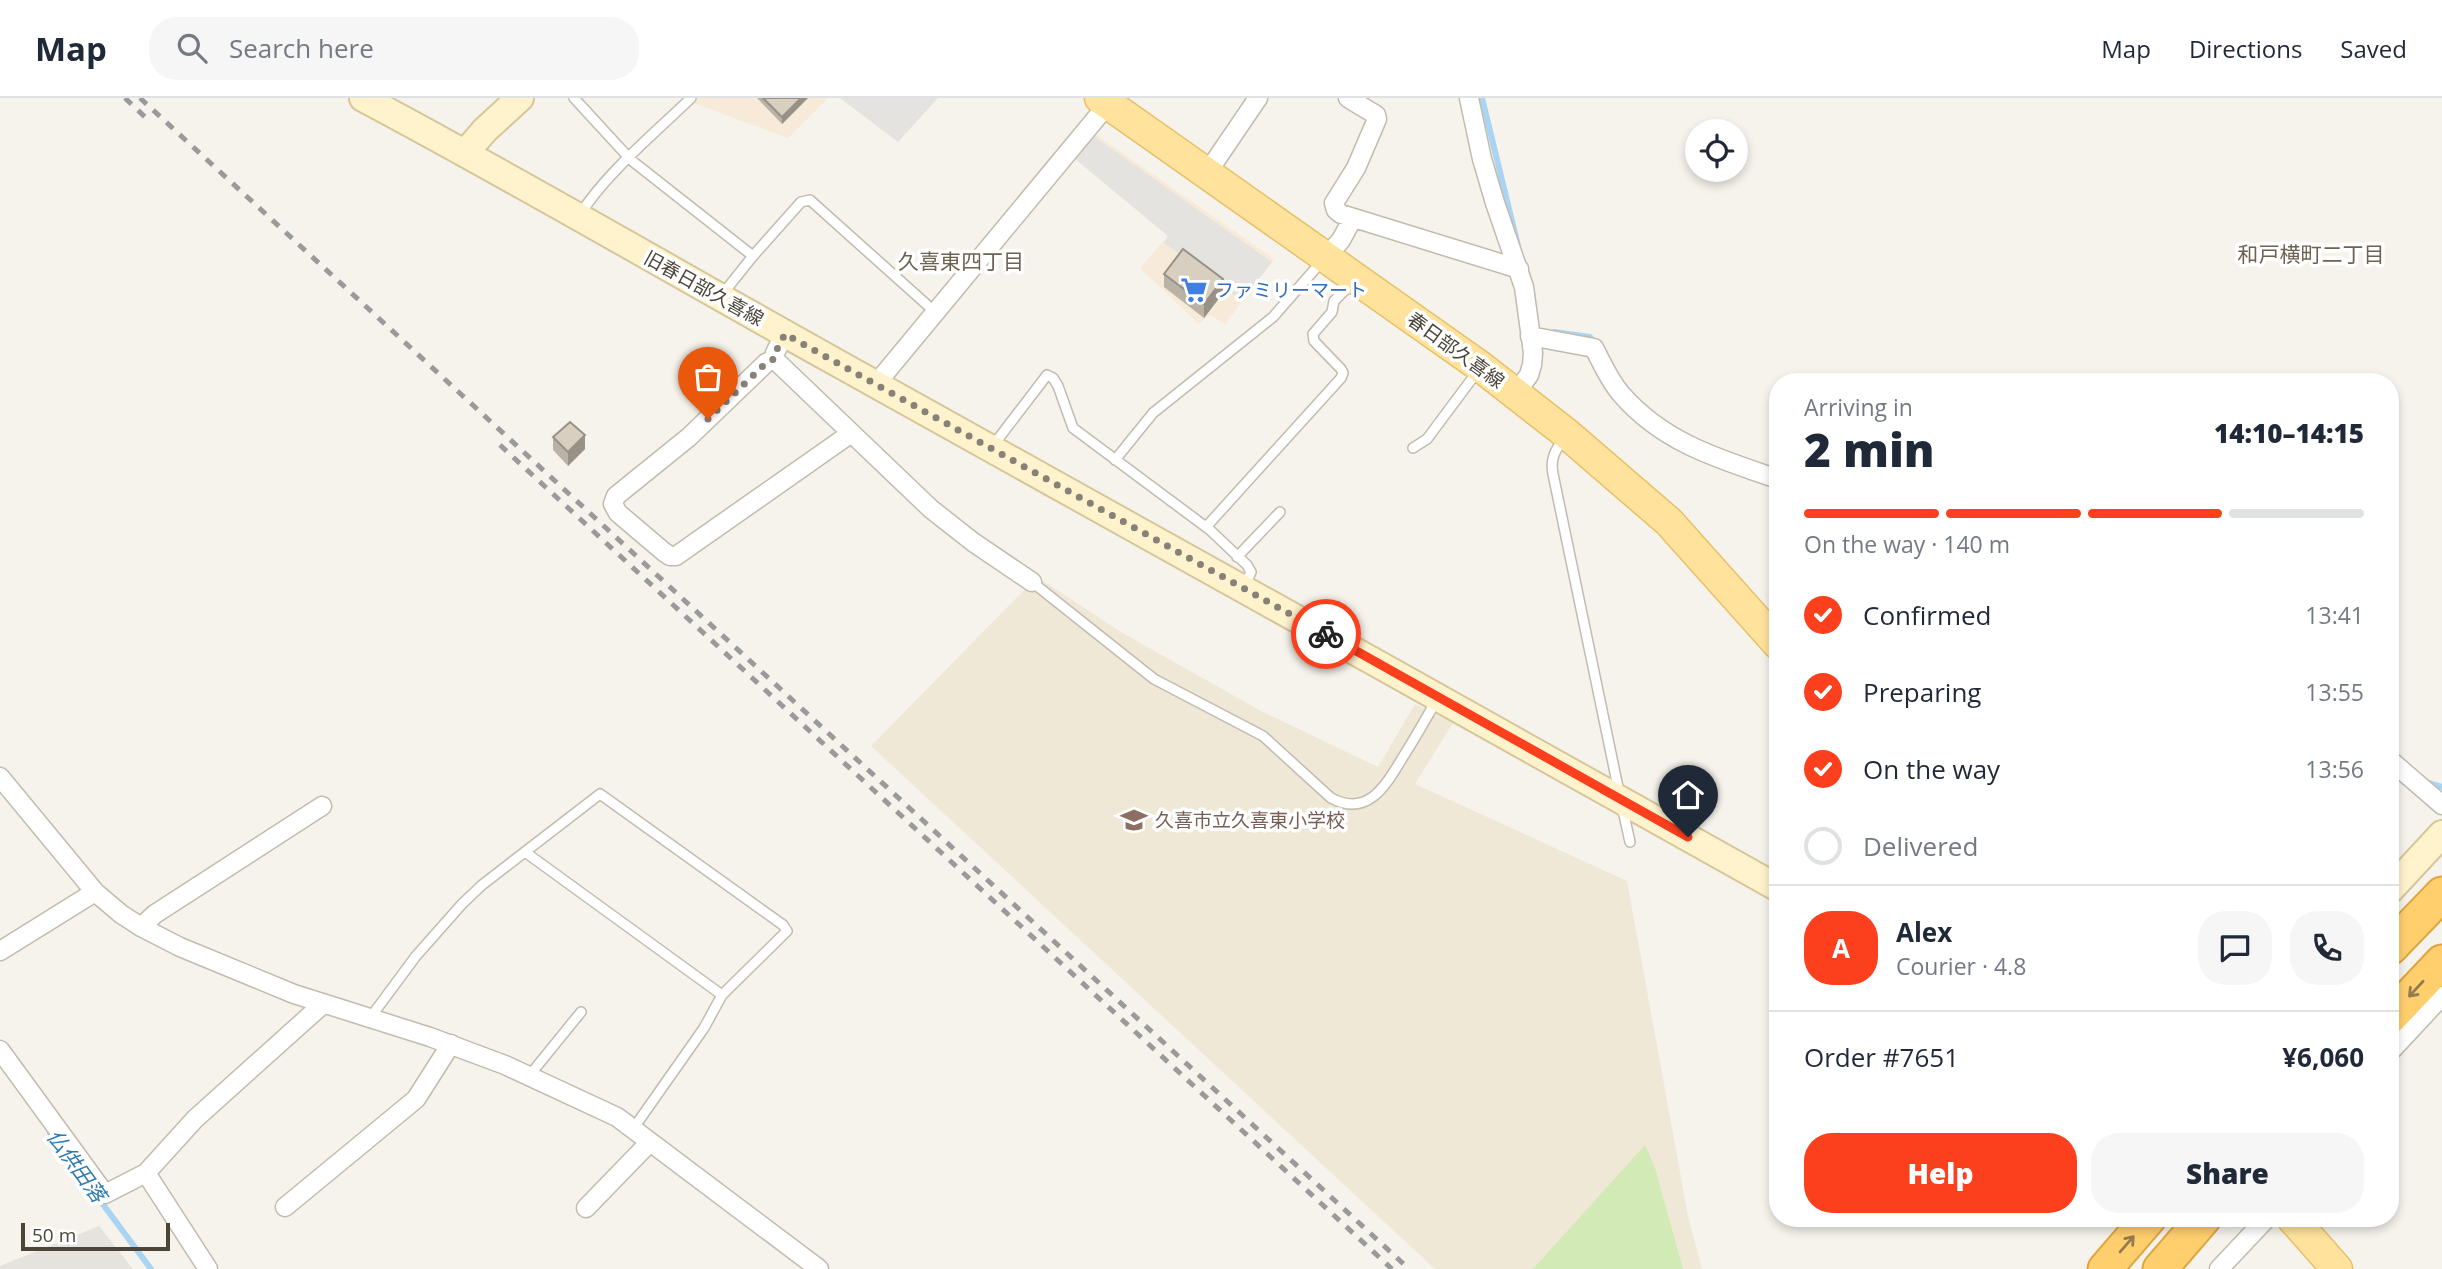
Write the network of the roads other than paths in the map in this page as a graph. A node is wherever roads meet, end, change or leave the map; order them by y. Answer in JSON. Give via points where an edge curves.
{"nodes":[{"id":1,"x":363,"y":98,"type":"edge"},
{"id":2,"x":520,"y":98,"type":"edge"},
{"id":3,"x":574,"y":98,"type":"edge"},
{"id":4,"x":691,"y":98,"type":"edge"},
{"id":5,"x":1258,"y":98,"type":"edge"},
{"id":6,"x":1348,"y":98,"type":"edge"},
{"id":7,"x":1469,"y":98,"type":"edge"},
{"id":8,"x":1113,"y":103,"type":"edge"},
{"id":9,"x":466,"y":152,"type":"junction"},
{"id":10,"x":629,"y":158,"type":"junction"},
{"id":11,"x":1207,"y":173,"type":"junction"},
{"id":12,"x":578,"y":217,"type":"junction"},
{"id":13,"x":1353,"y":218,"type":"junction"},
{"id":14,"x":753,"y":256,"type":"junction"},
{"id":15,"x":1326,"y":257,"type":"junction"},
{"id":16,"x":1519,"y":269,"type":"junction"},
{"id":17,"x":1357,"y":279,"type":"junction"},
{"id":18,"x":720,"y":298,"type":"junction"},
{"id":19,"x":935,"y":312,"type":"junction"},
{"id":20,"x":785,"y":334,"type":"junction"},
{"id":21,"x":1530,"y":336,"type":"junction"},
{"id":22,"x":774,"y":359,"type":"junction"},
{"id":23,"x":1481,"y":367,"type":"junction"},
{"id":24,"x":876,"y":384,"type":"junction"},
{"id":25,"x":1516,"y":393,"type":"junction"},
{"id":26,"x":850,"y":434,"type":"junction"},
{"id":27,"x":1567,"y":434,"type":"junction"},
{"id":28,"x":990,"y":448,"type":"junction"},
{"id":29,"x":1413,"y":448,"type":"dead end"},
{"id":30,"x":1115,"y":460,"type":"junction"},
{"id":31,"x":1769,"y":476,"type":"edge"},
{"id":32,"x":1280,"y":512,"type":"dead end"},
{"id":33,"x":1206,"y":527,"type":"junction"},
{"id":34,"x":1237,"y":557,"type":"junction"},
{"id":35,"x":1032,"y":582,"type":"joint"},
{"id":36,"x":1244,"y":588,"type":"junction"},
{"id":37,"x":1769,"y":634,"type":"edge"},
{"id":38,"x":1439,"y":697,"type":"junction"},
{"id":39,"x":2399,"y":768,"type":"edge"},
{"id":40,"x":0,"y":777,"type":"edge"},
{"id":41,"x":1620,"y":799,"type":"junction"},
{"id":42,"x":2442,"y":805,"type":"edge"},
{"id":43,"x":322,"y":806,"type":"dead end"},
{"id":44,"x":2442,"y":834,"type":"edge"},
{"id":45,"x":1630,"y":842,"type":"dead end"},
{"id":46,"x":525,"y":852,"type":"junction"},
{"id":47,"x":2399,"y":880,"type":"edge"},
{"id":48,"x":1769,"y":883,"type":"edge"},
{"id":49,"x":95,"y":892,"type":"junction"},
{"id":50,"x":2442,"y":894,"type":"edge"},
{"id":51,"x":141,"y":927,"type":"junction"},
{"id":52,"x":2399,"y":939,"type":"edge"},
{"id":53,"x":0,"y":951,"type":"edge"},
{"id":54,"x":2442,"y":962,"type":"edge"},
{"id":55,"x":722,"y":995,"type":"junction"},
{"id":56,"x":2442,"y":996,"type":"edge"},
{"id":57,"x":323,"y":1004,"type":"junction"},
{"id":58,"x":2399,"y":1007,"type":"edge"},
{"id":59,"x":581,"y":1012,"type":"dead end"},
{"id":60,"x":370,"y":1018,"type":"junction"},
{"id":61,"x":2399,"y":1042,"type":"edge"},
{"id":62,"x":451,"y":1044,"type":"junction"},
{"id":63,"x":0,"y":1049,"type":"edge"},
{"id":64,"x":529,"y":1076,"type":"junction"},
{"id":65,"x":632,"y":1129,"type":"junction"},
{"id":66,"x":650,"y":1142,"type":"junction"},
{"id":67,"x":146,"y":1173,"type":"junction"},
{"id":68,"x":285,"y":1208,"type":"dead end"},
{"id":69,"x":586,"y":1208,"type":"dead end"},
{"id":70,"x":2140,"y":1227,"type":"edge"},
{"id":71,"x":2196,"y":1227,"type":"edge"},
{"id":72,"x":2258,"y":1227,"type":"edge"},
{"id":73,"x":2300,"y":1227,"type":"edge"},
{"id":74,"x":208,"y":1269,"type":"edge"},
{"id":75,"x":819,"y":1269,"type":"edge"},
{"id":76,"x":2105,"y":1269,"type":"edge"},
{"id":77,"x":2160,"y":1269,"type":"edge"},
{"id":78,"x":2218,"y":1269,"type":"edge"},
{"id":79,"x":2337,"y":1269,"type":"edge"}],
"edges":[{"from":1,"to":9,"type":"street","name":"旧春日部久喜線"},
{"from":2,"to":9,"type":"street"},
{"from":3,"to":10,"type":"lane"},
{"from":4,"to":10,"type":"lane"},
{"from":5,"to":11,"type":"street"},
{"from":6,"to":13,"type":"street","via":[[1377,120],[1334,203],[1335,210]]},
{"from":7,"to":16,"type":"street","via":[[1482,159]]},
{"from":8,"to":11,"type":"main road","name":"春日部久喜線"},
{"from":8,"to":19,"type":"street"},
{"from":9,"to":12,"type":"street","name":"旧春日部久喜線"},
{"from":10,"to":12,"type":"lane"},
{"from":10,"to":14,"type":"lane"},
{"from":11,"to":15,"type":"main road","name":"春日部久喜線"},
{"from":12,"to":18,"type":"street","name":"旧春日部久喜線"},
{"from":13,"to":15,"type":"street"},
{"from":13,"to":16,"type":"street"},
{"from":14,"to":18,"type":"lane"},
{"from":14,"to":19,"type":"lane","via":[[801,202],[810,200]]},
{"from":15,"to":17,"type":"main road","name":"春日部久喜線"},
{"from":15,"to":30,"type":"lane","via":[[1273,317],[1153,413]]},
{"from":16,"to":21,"type":"street"},
{"from":17,"to":23,"type":"main road","name":"春日部久喜線"},
{"from":17,"to":33,"type":"lane","via":[[1334,301],[1332,312],[1313,334],[1314,341],[1341,369],[1340,378]]},
{"from":18,"to":20,"type":"street","name":"旧春日部久喜線"},
{"from":19,"to":24,"type":"street"},
{"from":20,"to":22,"type":"street"},
{"from":20,"to":24,"type":"street","name":"旧春日部久喜線"},
{"from":21,"to":25,"type":"street","via":[[1529,375]]},
{"from":21,"to":31,"type":"street","via":[[1594,348],[1620,393],[1653,425],[1699,452]]},
{"from":22,"to":26,"type":"street"},
{"from":22,"to":26,"type":"street","via":[[617,496],[613,504],[618,513],[664,552],[676,556]]},
{"from":23,"to":25,"type":"main road","name":"春日部久喜線"},
{"from":23,"to":29,"type":"lane","via":[[1427,439]]},
{"from":24,"to":28,"type":"street","name":"旧春日部久喜線"},
{"from":25,"to":27,"type":"main road","name":"春日部久喜線"},
{"from":26,"to":35,"type":"street","via":[[931,509]]},
{"from":27,"to":37,"type":"main road","name":"春日部久喜線","via":[[1669,523]]},
{"from":27,"to":41,"type":"lane","via":[[1551,463]]},
{"from":28,"to":30,"type":"lane","via":[[1047,375],[1058,386],[1073,428]]},
{"from":28,"to":36,"type":"street","name":"旧春日部久喜線"},
{"from":30,"to":33,"type":"lane"},
{"from":32,"to":34,"type":"lane"},
{"from":33,"to":34,"type":"lane"},
{"from":34,"to":36,"type":"lane","via":[[1251,572]]},
{"from":35,"to":38,"type":"lane","via":[[1154,679],[1263,736],[1341,804],[1363,802],[1381,790]]},
{"from":36,"to":38,"type":"street","name":"旧春日部久喜線"},
{"from":38,"to":41,"type":"street","name":"旧春日部久喜線"},
{"from":39,"to":42,"type":"street"},
{"from":40,"to":49,"type":"street"},
{"from":41,"to":45,"type":"lane"},
{"from":41,"to":48,"type":"street","name":"旧春日部久喜線"},
{"from":43,"to":51,"type":"street"},
{"from":44,"to":47,"type":"street"},
{"from":46,"to":55,"type":"lane"},
{"from":46,"to":55,"type":"lane","via":[[600,793],[783,925],[787,931]]},
{"from":46,"to":60,"type":"lane","via":[[462,904]]},
{"from":49,"to":51,"type":"street"},
{"from":49,"to":53,"type":"street"},
{"from":50,"to":52,"type":"highway"},
{"from":51,"to":57,"type":"street"},
{"from":54,"to":58,"type":"highway","one_way":true},
{"from":55,"to":65,"type":"lane"},
{"from":56,"to":61,"type":"street"},
{"from":57,"to":60,"type":"street"},
{"from":57,"to":67,"type":"street","via":[[195,1119]]},
{"from":59,"to":64,"type":"lane"},
{"from":60,"to":62,"type":"street"},
{"from":62,"to":64,"type":"street"},
{"from":62,"to":68,"type":"street","via":[[416,1099]]},
{"from":63,"to":67,"type":"street","via":[[106,1194]]},
{"from":64,"to":65,"type":"street","via":[[617,1117]]},
{"from":65,"to":66,"type":"street"},
{"from":66,"to":69,"type":"street"},
{"from":66,"to":75,"type":"street"},
{"from":67,"to":74,"type":"street"},
{"from":76,"to":70,"type":"highway","one_way":true},
{"from":71,"to":77,"type":"highway"},
{"from":72,"to":78,"type":"street"},
{"from":73,"to":79,"type":"main road"}]}
